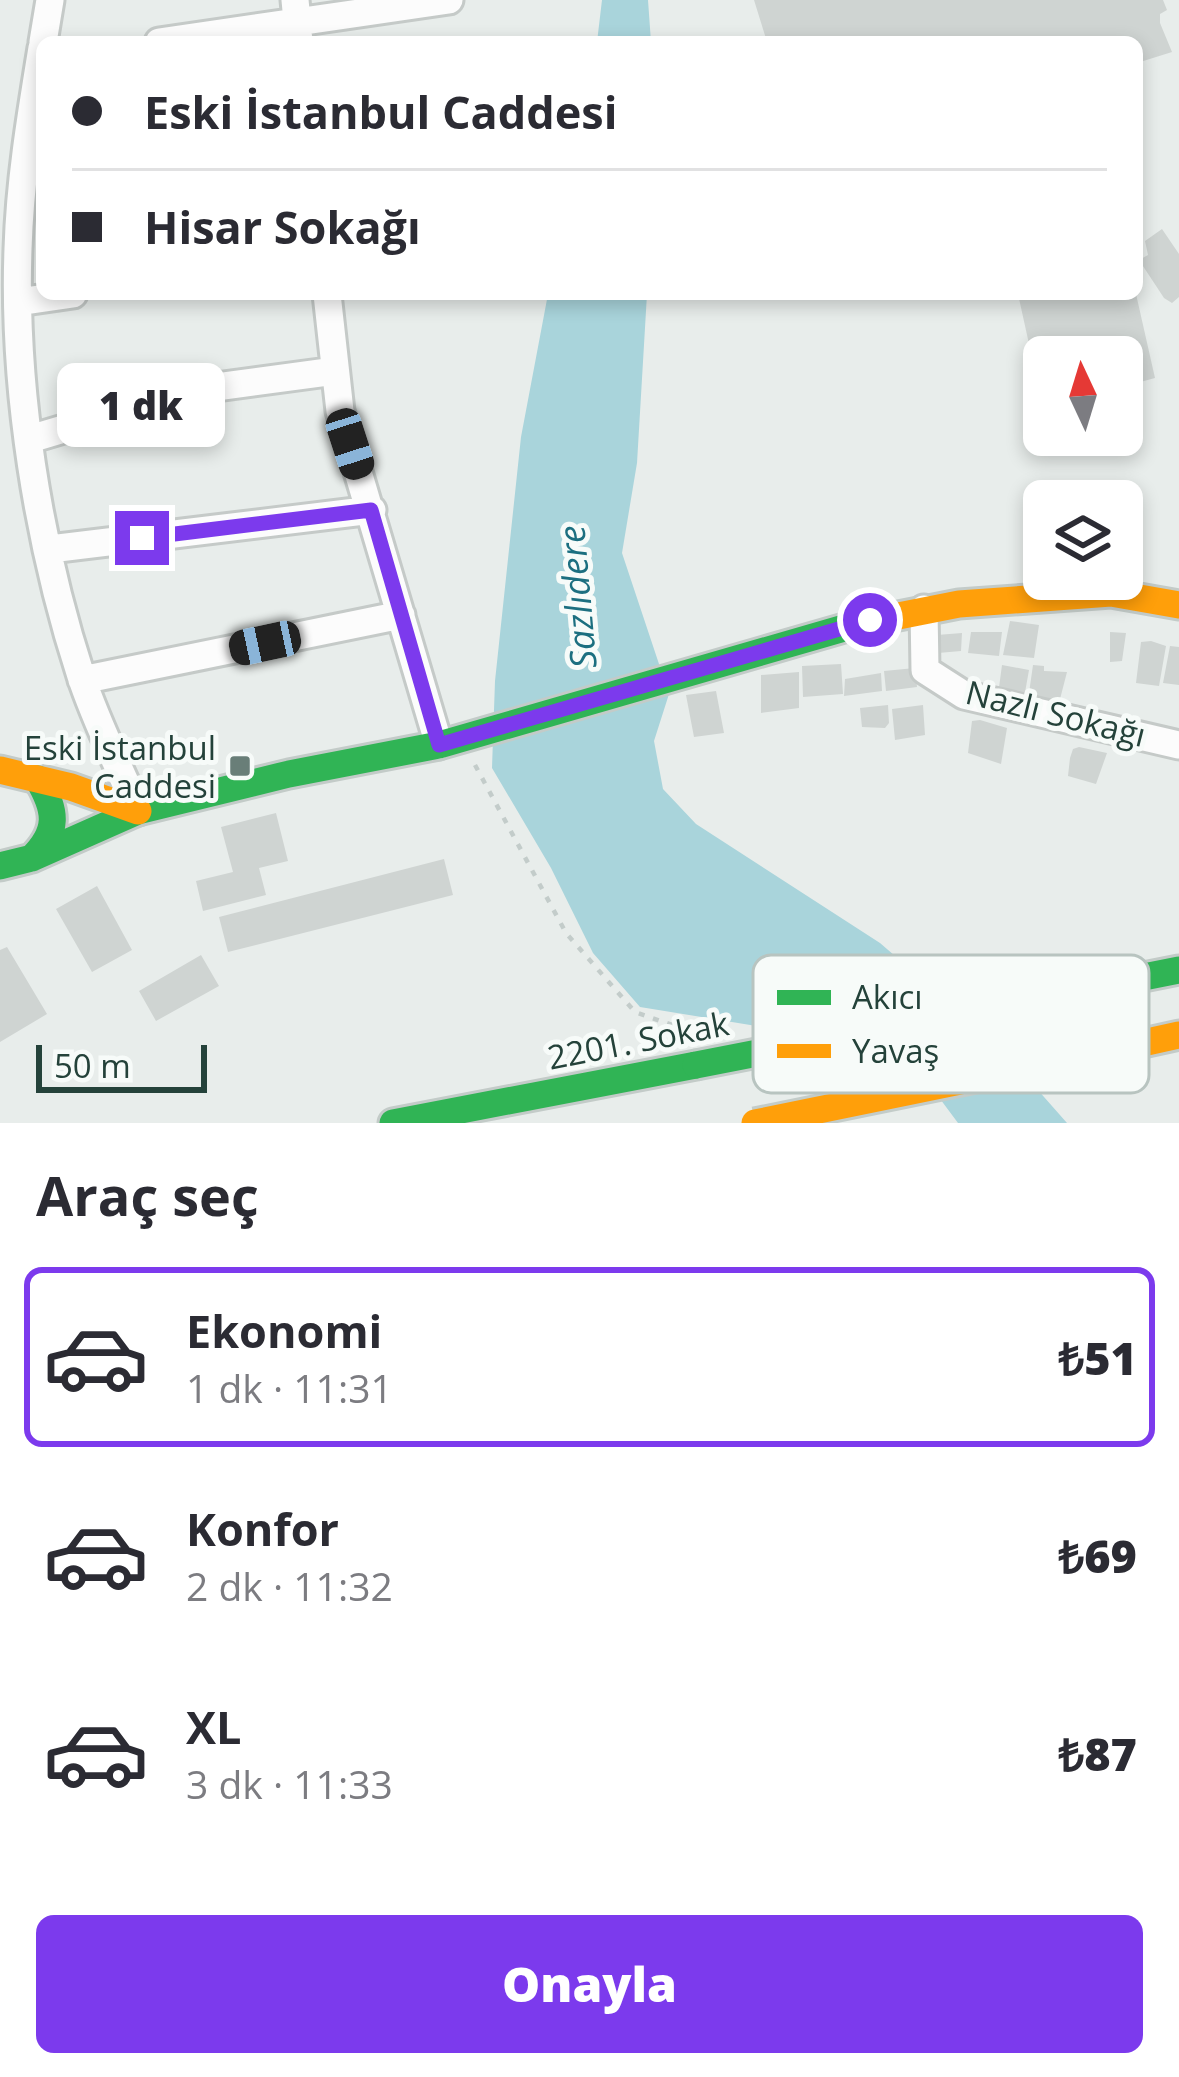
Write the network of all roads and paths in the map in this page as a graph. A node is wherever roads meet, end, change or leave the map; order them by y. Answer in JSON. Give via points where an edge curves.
{"nodes":[{"id":1,"x":50,"y":0,"type":"edge"},
{"id":2,"x":449,"y":0,"type":"edge"},
{"id":3,"x":297,"y":21,"type":"edge"},
{"id":4,"x":44,"y":36,"type":"edge"},
{"id":5,"x":198,"y":36,"type":"edge"},
{"id":6,"x":36,"y":131,"type":"edge"},
{"id":7,"x":32,"y":184,"type":"edge"},
{"id":8,"x":36,"y":299,"type":"edge"},
{"id":9,"x":328,"y":300,"type":"edge"},
{"id":10,"x":18,"y":302,"type":"junction"},
{"id":11,"x":335,"y":371,"type":"junction"},
{"id":12,"x":30,"y":439,"type":"junction"},
{"id":13,"x":371,"y":510,"type":"junction"},
{"id":14,"x":50,"y":549,"type":"junction"},
{"id":15,"x":1179,"y":605,"type":"edge"},
{"id":16,"x":924,"y":609,"type":"junction"},
{"id":17,"x":401,"y":615,"type":"junction"},
{"id":18,"x":82,"y":680,"type":"junction"},
{"id":19,"x":458,"y":739,"type":"junction"},
{"id":20,"x":1179,"y":745,"type":"edge"},
{"id":21,"x":0,"y":770,"type":"edge"},
{"id":22,"x":38,"y":779,"type":"junction"},
{"id":23,"x":138,"y":812,"type":"junction"},
{"id":24,"x":32,"y":858,"type":"junction"},
{"id":25,"x":0,"y":866,"type":"edge"},
{"id":26,"x":0,"y":890,"type":"edge"},
{"id":27,"x":1179,"y":970,"type":"edge"},
{"id":28,"x":1149,"y":976,"type":"edge"},
{"id":29,"x":1179,"y":1035,"type":"edge"},
{"id":30,"x":1149,"y":1042,"type":"edge"},
{"id":31,"x":753,"y":1046,"type":"edge"},
{"id":32,"x":702,"y":1055,"type":"junction"},
{"id":33,"x":902,"y":1093,"type":"edge"},
{"id":34,"x":393,"y":1123,"type":"edge"},
{"id":35,"x":755,"y":1123,"type":"edge"}],
"edges":[{"from":1,"to":4,"type":"street"},
{"from":2,"to":3,"type":"street"},
{"from":3,"to":5,"type":"street"},
{"from":6,"to":7,"type":"street"},
{"from":7,"to":10,"type":"street"},
{"from":8,"to":10,"type":"street"},
{"from":9,"to":11,"type":"street"},
{"from":10,"to":12,"type":"street"},
{"from":11,"to":12,"type":"street","via":[[194,390]]},
{"from":11,"to":13,"type":"street"},
{"from":12,"to":14,"type":"street"},
{"from":13,"to":14,"type":"street"},
{"from":13,"to":17,"type":"street"},
{"from":14,"to":18,"type":"street"},
{"from":15,"to":16,"type":"main road","via":[[1111,592]]},
{"from":16,"to":19,"type":"main road"},
{"from":16,"to":20,"type":"street","name":"Nazlı Sokağı","via":[[925,670],[964,694]]},
{"from":17,"to":18,"type":"street"},
{"from":17,"to":19,"type":"street"},
{"from":18,"to":23,"type":"street"},
{"from":19,"to":23,"type":"main road"},
{"from":19,"to":32,"type":"path","via":[[566,933],[635,1012],[692,1030]]},
{"from":21,"to":22,"type":"main road"},
{"from":22,"to":23,"type":"main road"},
{"from":22,"to":24,"type":"main road","via":[[55,806],[55,826]]},
{"from":23,"to":24,"type":"main road"},
{"from":24,"to":25,"type":"main road"},
{"from":24,"to":26,"type":"main road"},
{"from":27,"to":28,"type":"main road","name":"2201. Sokak","bridge":true},
{"from":29,"to":30,"type":"main road","bridge":true},
{"from":31,"to":32,"type":"main road","name":"2201. Sokak","bridge":true},
{"from":32,"to":34,"type":"main road","name":"2201. Sokak"},
{"from":33,"to":35,"type":"main road","bridge":true}]}
